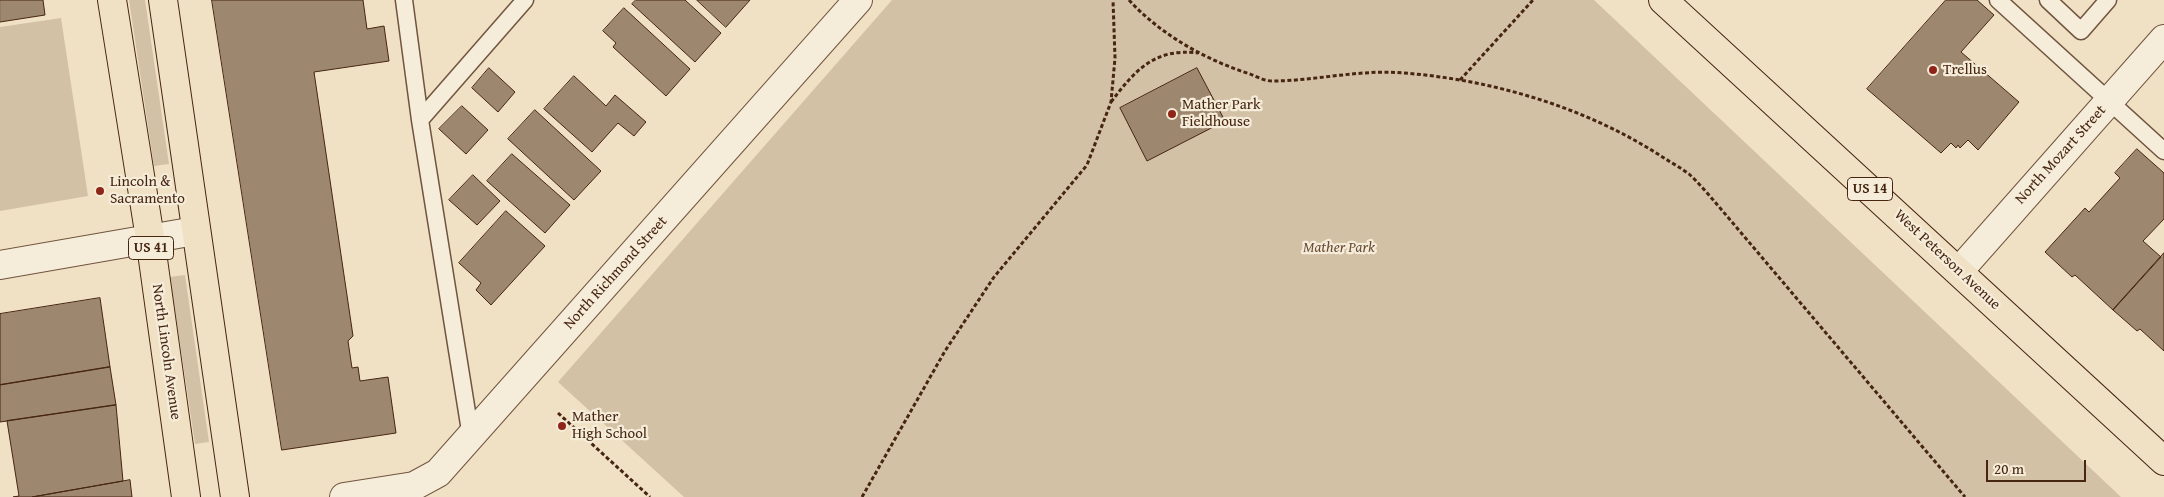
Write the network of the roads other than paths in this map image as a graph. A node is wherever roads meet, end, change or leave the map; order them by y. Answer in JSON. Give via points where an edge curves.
{"nodes":[{"id":1,"x":112,"y":0,"type":"edge"},
{"id":2,"x":163,"y":0,"type":"edge"},
{"id":3,"x":404,"y":0,"type":"edge"},
{"id":4,"x":525,"y":0,"type":"edge"},
{"id":5,"x":858,"y":0,"type":"edge"},
{"id":6,"x":1663,"y":0,"type":"edge"},
{"id":7,"x":1998,"y":0,"type":"edge"},
{"id":8,"x":2048,"y":0,"type":"edge"},
{"id":9,"x":2108,"y":0,"type":"edge"},
{"id":10,"x":2164,"y":39,"type":"edge"},
{"id":11,"x":2109,"y":100,"type":"junction"},
{"id":12,"x":420,"y":120,"type":"junction"},
{"id":13,"x":2164,"y":151,"type":"edge"},
{"id":14,"x":195,"y":231,"type":"junction"},
{"id":15,"x":150,"y":238,"type":"junction"},
{"id":16,"x":0,"y":265,"type":"edge"},
{"id":17,"x":1959,"y":270,"type":"junction"},
{"id":18,"x":471,"y":437,"type":"junction"},
{"id":19,"x":2164,"y":460,"type":"edge"},
{"id":20,"x":415,"y":491,"type":"edge"},
{"id":21,"x":186,"y":497,"type":"edge"},
{"id":22,"x":235,"y":497,"type":"edge"},
{"id":23,"x":344,"y":497,"type":"edge"}],
"edges":[{"from":1,"to":15,"type":"main road","name":"North Lincoln Avenue","number":"US 41"},
{"from":2,"to":14,"type":"main road","number":"US 41"},
{"from":3,"to":12,"type":"lane"},
{"from":4,"to":12,"type":"lane"},
{"from":5,"to":18,"type":"street","name":"North Richmond Street"},
{"from":6,"to":17,"type":"main road","name":"West Peterson Avenue","number":"US 14"},
{"from":7,"to":11,"type":"lane"},
{"from":8,"to":9,"type":"lane","via":[[2081,31]]},
{"from":10,"to":11,"type":"street","name":"North Mozart Street"},
{"from":11,"to":13,"type":"lane"},
{"from":11,"to":17,"type":"street","name":"North Mozart Street"},
{"from":12,"to":18,"type":"lane"},
{"from":14,"to":15,"type":"street"},
{"from":14,"to":22,"type":"main road","number":"US 41"},
{"from":15,"to":16,"type":"street"},
{"from":15,"to":21,"type":"main road","name":"North Lincoln Avenue","number":"US 41"},
{"from":17,"to":19,"type":"main road","name":"West Peterson Avenue","number":"US 14"},
{"from":18,"to":20,"type":"street","name":"North Richmond Street","via":[[438,473]]},
{"from":20,"to":23,"type":"street","name":"North Richmond Street"}]}
